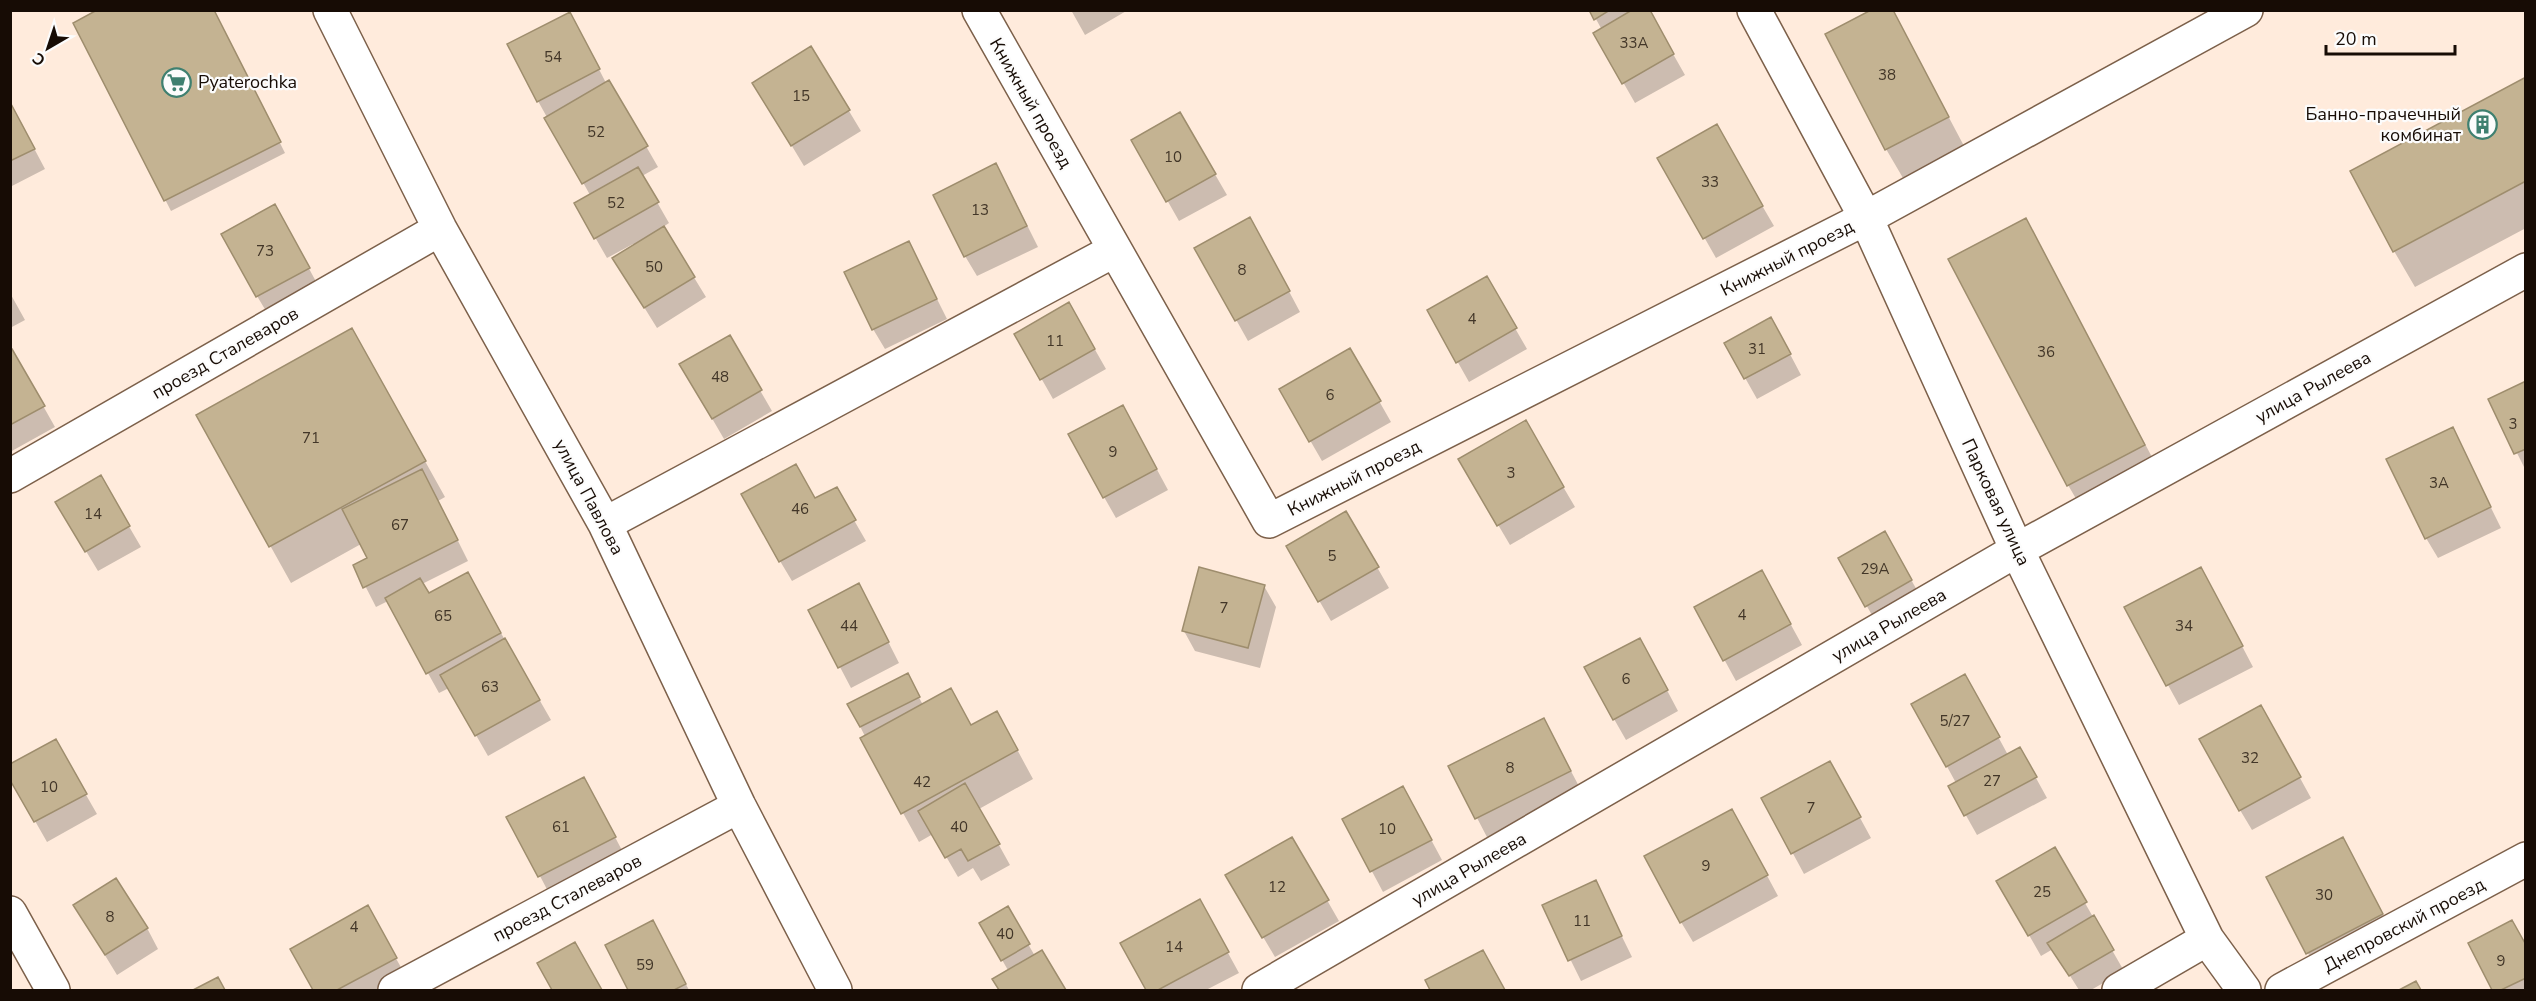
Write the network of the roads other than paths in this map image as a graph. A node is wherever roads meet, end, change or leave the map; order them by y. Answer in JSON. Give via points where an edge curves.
{"nodes":[{"id":1,"x":330,"y":10,"type":"edge"},
{"id":2,"x":979,"y":10,"type":"edge"},
{"id":3,"x":1754,"y":10,"type":"edge"},
{"id":4,"x":2246,"y":10,"type":"edge"},
{"id":5,"x":1866,"y":218,"type":"junction"},
{"id":6,"x":440,"y":229,"type":"junction"},
{"id":7,"x":1115,"y":250,"type":"junction"},
{"id":8,"x":2526,"y":270,"type":"edge"},
{"id":9,"x":10,"y":476,"type":"edge"},
{"id":10,"x":605,"y":524,"type":"junction"},
{"id":11,"x":2017,"y":550,"type":"junction"},
{"id":12,"x":739,"y":806,"type":"junction"},
{"id":13,"x":2526,"y":859,"type":"edge"},
{"id":14,"x":10,"y":913,"type":"edge"},
{"id":15,"x":2207,"y":939,"type":"junction"},
{"id":16,"x":53,"y":990,"type":"edge"},
{"id":17,"x":395,"y":990,"type":"edge"},
{"id":18,"x":835,"y":990,"type":"edge"},
{"id":19,"x":1259,"y":990,"type":"edge"},
{"id":20,"x":2119,"y":990,"type":"edge"},
{"id":21,"x":2244,"y":990,"type":"edge"},
{"id":22,"x":2282,"y":990,"type":"edge"}],
"edges":[{"from":1,"to":6,"type":"street","name":"улица Павлова"},
{"from":2,"to":7,"type":"street","name":"Книжный проезд"},
{"from":3,"to":5,"type":"street","name":"Парковая улица"},
{"from":4,"to":5,"type":"street"},
{"from":5,"to":7,"type":"street","name":"Книжный проезд","via":[[1269,521]]},
{"from":5,"to":11,"type":"street","name":"Парковая улица"},
{"from":6,"to":9,"type":"street","name":"проезд Сталеваров"},
{"from":6,"to":10,"type":"street","name":"улица Павлова"},
{"from":7,"to":10,"type":"street"},
{"from":8,"to":11,"type":"street","name":"улица Рылеева"},
{"from":10,"to":12,"type":"street","name":"улица Павлова"},
{"from":11,"to":15,"type":"street","name":"Парковая улица"},
{"from":11,"to":19,"type":"street","name":"улица Рылеева"},
{"from":12,"to":17,"type":"street","name":"проезд Сталеваров"},
{"from":12,"to":18,"type":"street","name":"улица Павлова"},
{"from":13,"to":22,"type":"street","name":"Днепровский проезд"},
{"from":14,"to":16,"type":"street"},
{"from":15,"to":20,"type":"street"},
{"from":15,"to":21,"type":"street","name":"Парковая улица"}]}
